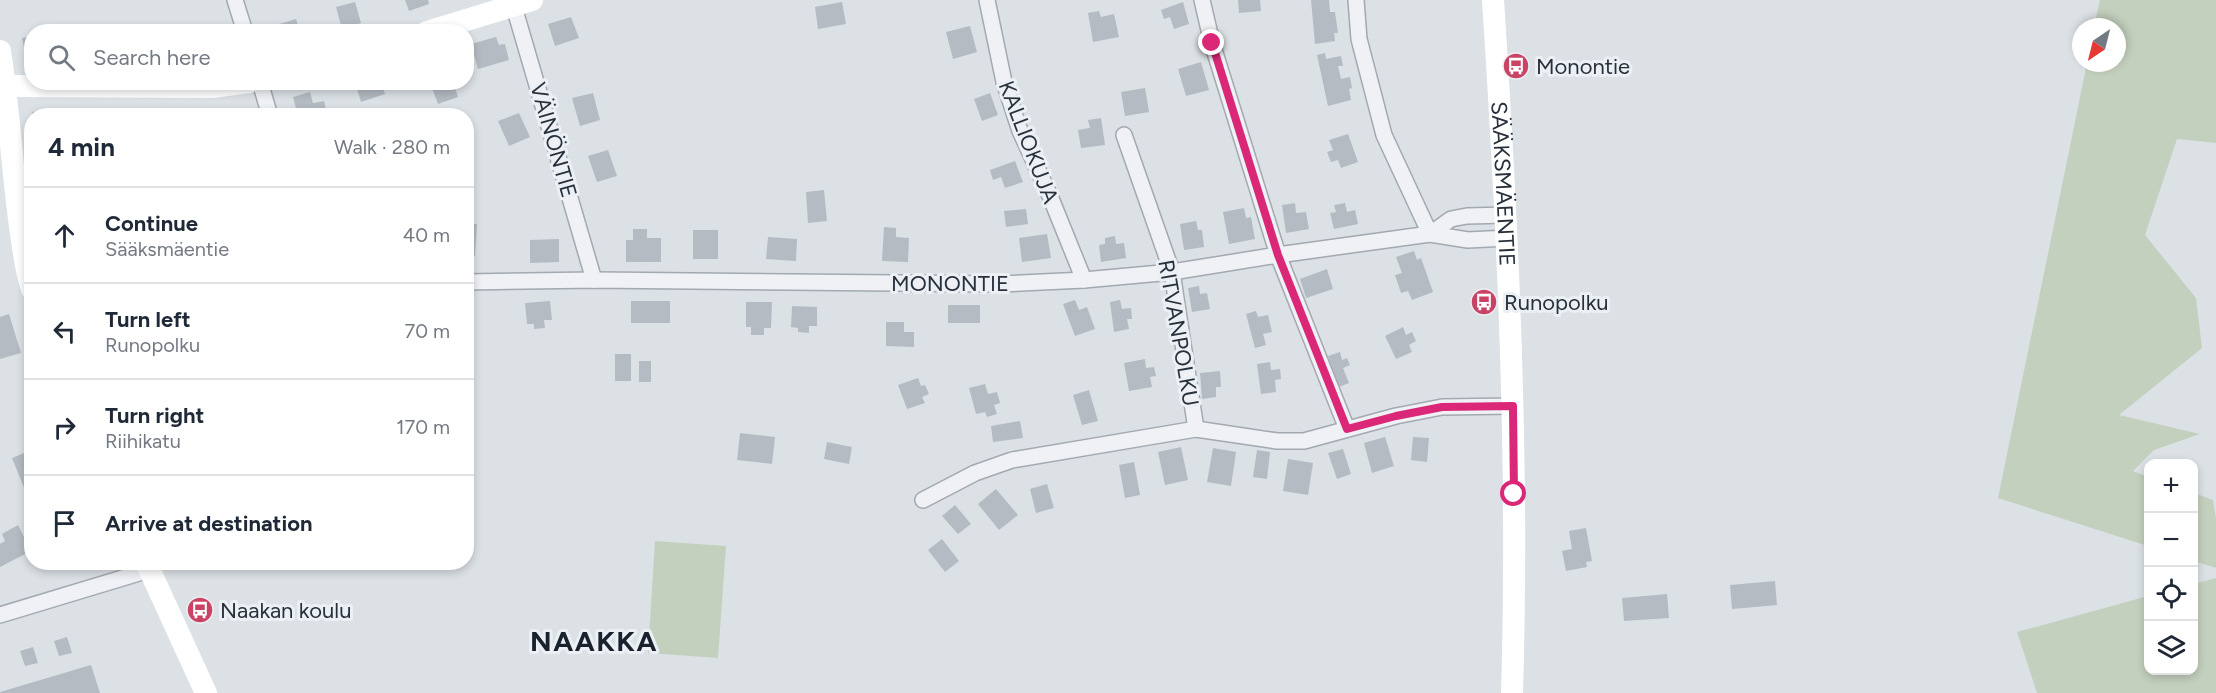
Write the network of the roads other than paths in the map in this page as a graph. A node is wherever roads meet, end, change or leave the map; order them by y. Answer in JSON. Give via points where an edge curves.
{"nodes":[{"id":1,"x":235,"y":0,"type":"edge"},
{"id":2,"x":987,"y":0,"type":"edge"},
{"id":3,"x":1202,"y":0,"type":"edge"},
{"id":4,"x":1356,"y":0,"type":"edge"},
{"id":5,"x":1493,"y":0,"type":"edge"},
{"id":6,"x":519,"y":2,"type":"edge"},
{"id":7,"x":242,"y":24,"type":"edge"},
{"id":8,"x":452,"y":24,"type":"edge"},
{"id":9,"x":0,"y":51,"type":"edge"},
{"id":10,"x":6,"y":86,"type":"junction"},
{"id":11,"x":24,"y":86,"type":"edge"},
{"id":12,"x":262,"y":90,"type":"edge"},
{"id":13,"x":268,"y":108,"type":"edge"},
{"id":14,"x":1124,"y":135,"type":"dead end"},
{"id":15,"x":1507,"y":215,"type":"junction"},
{"id":16,"x":1430,"y":234,"type":"junction"},
{"id":17,"x":1508,"y":238,"type":"junction"},
{"id":18,"x":1278,"y":255,"type":"junction"},
{"id":19,"x":24,"y":256,"type":"edge"},
{"id":20,"x":1172,"y":272,"type":"junction"},
{"id":21,"x":594,"y":280,"type":"junction"},
{"id":22,"x":1084,"y":280,"type":"junction"},
{"id":23,"x":474,"y":282,"type":"edge"},
{"id":24,"x":1513,"y":406,"type":"junction"},
{"id":25,"x":1196,"y":429,"type":"junction"},
{"id":26,"x":1347,"y":429,"type":"junction"},
{"id":27,"x":923,"y":500,"type":"dead end"},
{"id":28,"x":136,"y":570,"type":"edge"},
{"id":29,"x":150,"y":570,"type":"edge"},
{"id":30,"x":0,"y":615,"type":"edge"},
{"id":31,"x":206,"y":693,"type":"edge"},
{"id":32,"x":1512,"y":693,"type":"edge"}],
"edges":[{"from":1,"to":7,"type":"street"},
{"from":2,"to":22,"type":"street","name":"KALLIOKUJA","via":[[1004,82],[1020,131]]},
{"from":3,"to":18,"type":"street"},
{"from":4,"to":16,"type":"street","via":[[1359,39],[1384,135]]},
{"from":5,"to":15,"type":"street","name":"SÄÄKSMÄENTIE"},
{"from":6,"to":8,"type":"street"},
{"from":6,"to":21,"type":"street","name":"VÄINÖNTIE"},
{"from":9,"to":10,"type":"street"},
{"from":10,"to":11,"type":"street"},
{"from":10,"to":19,"type":"street"},
{"from":12,"to":13,"type":"street"},
{"from":14,"to":20,"type":"street","name":"RITVANPOLKU"},
{"from":15,"to":16,"type":"street","name":"MONONTIE","via":[[1451,219]]},
{"from":15,"to":17,"type":"street","name":"SÄÄKSMÄENTIE"},
{"from":16,"to":17,"type":"street","name":"MONONTIE","via":[[1468,240]]},
{"from":16,"to":18,"type":"street","name":"MONONTIE"},
{"from":17,"to":24,"type":"street","name":"SÄÄKSMÄENTIE"},
{"from":18,"to":20,"type":"street","name":"MONONTIE"},
{"from":18,"to":26,"type":"street"},
{"from":20,"to":22,"type":"street","name":"MONONTIE"},
{"from":20,"to":25,"type":"street","name":"RITVANPOLKU"},
{"from":21,"to":22,"type":"street","name":"MONONTIE","via":[[1000,284]]},
{"from":21,"to":23,"type":"street","name":"MONONTIE"},
{"from":24,"to":26,"type":"street","via":[[1442,407]]},
{"from":24,"to":32,"type":"street","name":"SÄÄKSMÄENTIE"},
{"from":25,"to":26,"type":"street","via":[[1304,441]]},
{"from":25,"to":27,"type":"street","via":[[1012,460],[975,473]]},
{"from":28,"to":30,"type":"street"},
{"from":29,"to":31,"type":"street"}]}
